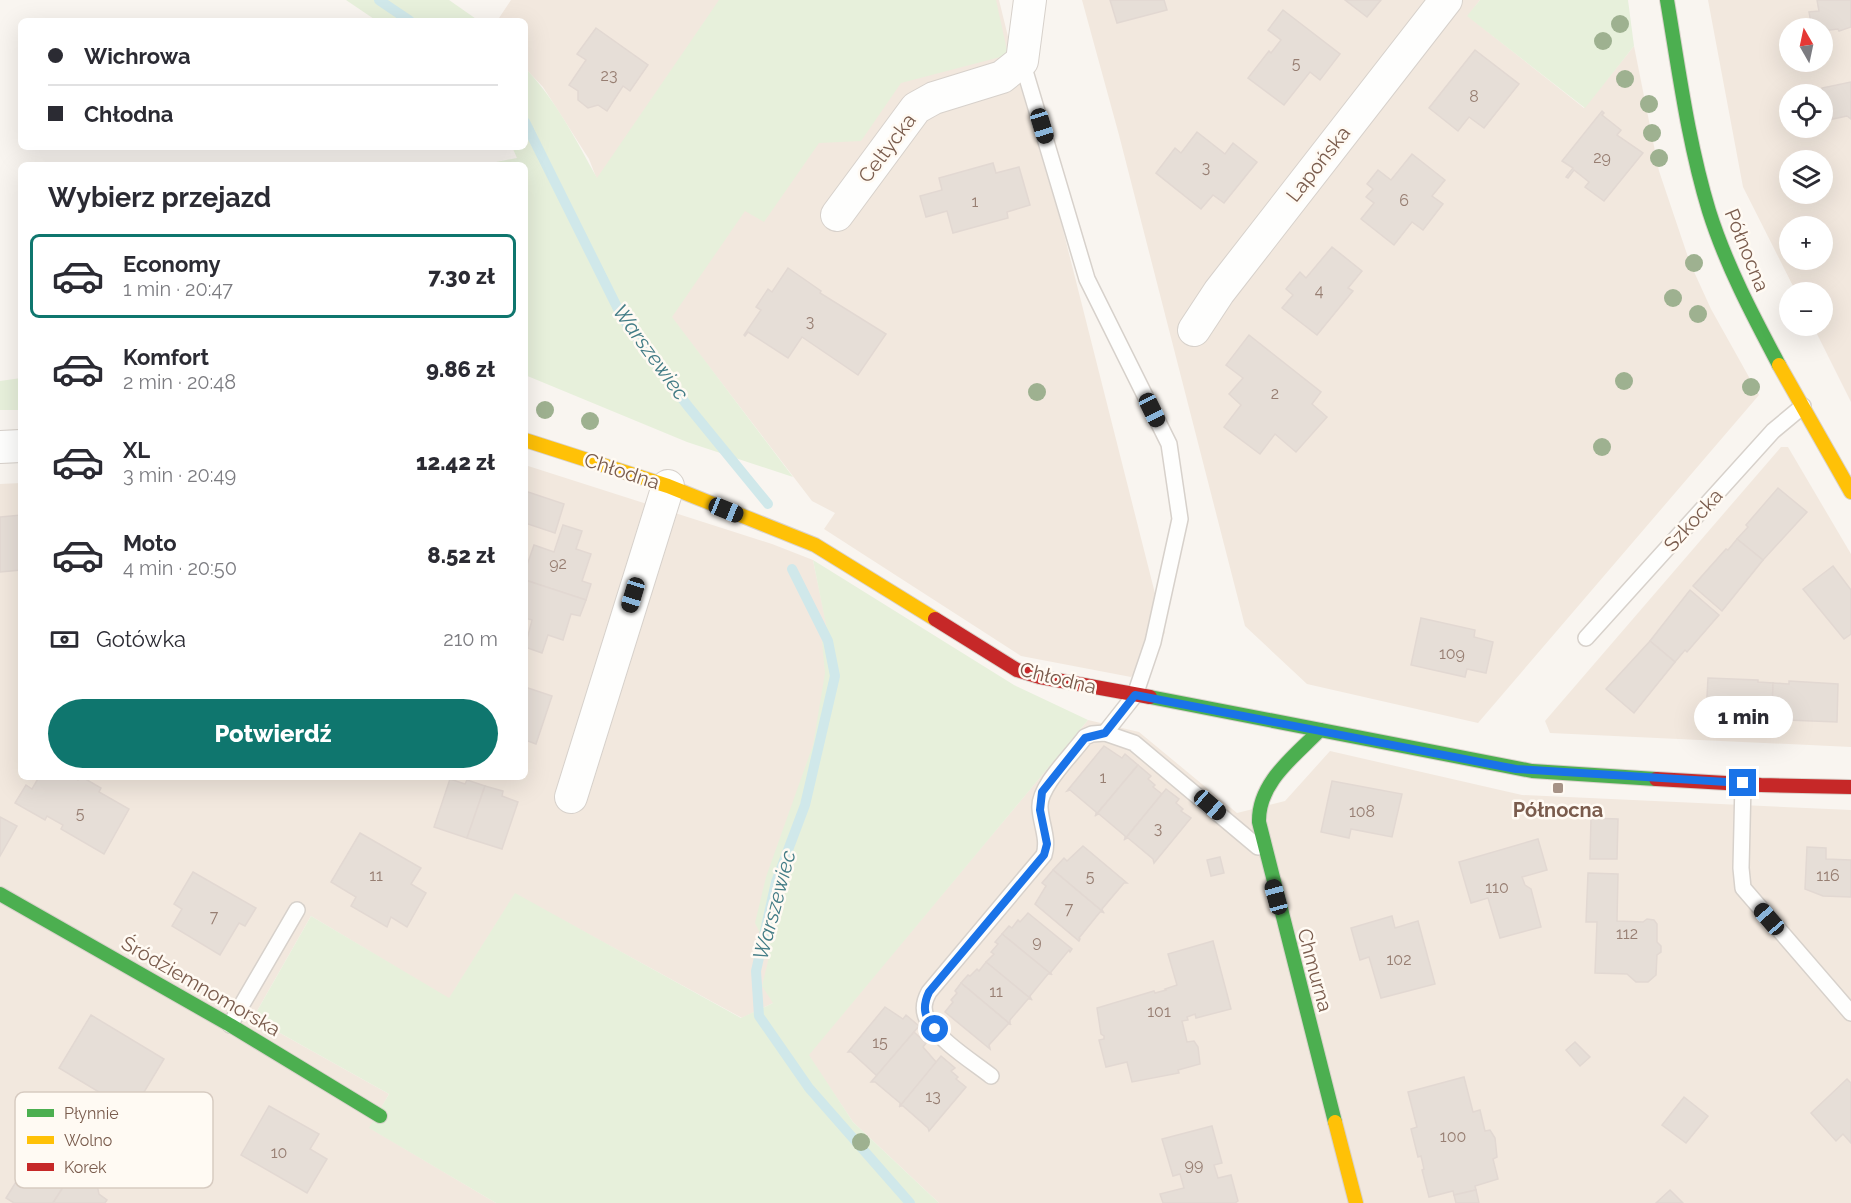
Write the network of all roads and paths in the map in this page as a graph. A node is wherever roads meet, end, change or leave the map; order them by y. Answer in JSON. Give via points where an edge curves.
{"nodes":[{"id":1,"x":1030,"y":0,"type":"edge"},
{"id":2,"x":1446,"y":0,"type":"edge"},
{"id":3,"x":1667,"y":0,"type":"edge"},
{"id":4,"x":1022,"y":61,"type":"junction"},
{"id":5,"x":837,"y":215,"type":"dead end"},
{"id":6,"x":1194,"y":330,"type":"dead end"},
{"id":7,"x":1803,"y":406,"type":"junction"},
{"id":8,"x":528,"y":441,"type":"edge"},
{"id":9,"x":18,"y":446,"type":"edge"},
{"id":10,"x":0,"y":447,"type":"edge"},
{"id":11,"x":668,"y":486,"type":"junction"},
{"id":12,"x":1851,"y":492,"type":"edge"},
{"id":13,"x":1586,"y":638,"type":"dead end"},
{"id":14,"x":1135,"y":695,"type":"junction"},
{"id":15,"x":1320,"y":730,"type":"junction"},
{"id":16,"x":1105,"y":733,"type":"junction"},
{"id":17,"x":1743,"y":783,"type":"junction"},
{"id":18,"x":1851,"y":787,"type":"edge"},
{"id":19,"x":571,"y":797,"type":"dead end"},
{"id":20,"x":1264,"y":852,"type":"junction"},
{"id":21,"x":0,"y":894,"type":"edge"},
{"id":22,"x":297,"y":910,"type":"dead end"},
{"id":23,"x":1851,"y":1013,"type":"edge"},
{"id":24,"x":230,"y":1025,"type":"junction"},
{"id":25,"x":991,"y":1076,"type":"dead end"},
{"id":26,"x":380,"y":1116,"type":"dead end"},
{"id":27,"x":1356,"y":1203,"type":"edge"}],
"edges":[{"from":1,"to":4,"type":"street"},
{"from":2,"to":6,"type":"street","name":"Lapońska"},
{"from":3,"to":7,"type":"street","name":"Północna","via":[[1695,162],[1719,238],[1743,295]]},
{"from":4,"to":5,"type":"street","name":"Celtycka","via":[[1002,77],[934,98],[916,108]]},
{"from":4,"to":14,"type":"lane","via":[[1088,279],[1168,444],[1180,519],[1153,642]]},
{"from":7,"to":12,"type":"street","name":"Północna"},
{"from":7,"to":13,"type":"lane","name":"Szkocka","via":[[1773,431]]},
{"from":8,"to":11,"type":"street","name":"Chłodna"},
{"from":9,"to":10,"type":"street"},
{"from":11,"to":14,"type":"street","name":"Chłodna","via":[[814,545],[1017,670]]},
{"from":11,"to":19,"type":"street"},
{"from":14,"to":15,"type":"street","name":"Chłodna"},
{"from":14,"to":16,"type":"lane"},
{"from":15,"to":17,"type":"street","name":"Chłodna","via":[[1532,771]]},
{"from":15,"to":20,"type":"street","name":"Chmurna","via":[[1263,793],[1258,812]]},
{"from":16,"to":20,"type":"lane","via":[[1134,743]]},
{"from":16,"to":25,"type":"lane","via":[[1085,738],[1042,792],[1040,810],[1047,844],[1044,855],[925,1000],[931,1025]]},
{"from":17,"to":18,"type":"street","name":"Chłodna"},
{"from":17,"to":23,"type":"lane","via":[[1743,888]]},
{"from":20,"to":27,"type":"street","name":"Chmurna"},
{"from":21,"to":24,"type":"street","name":"Śródziemnomorska"},
{"from":22,"to":24,"type":"lane"},
{"from":24,"to":26,"type":"street","name":"Śródziemnomorska"}]}
